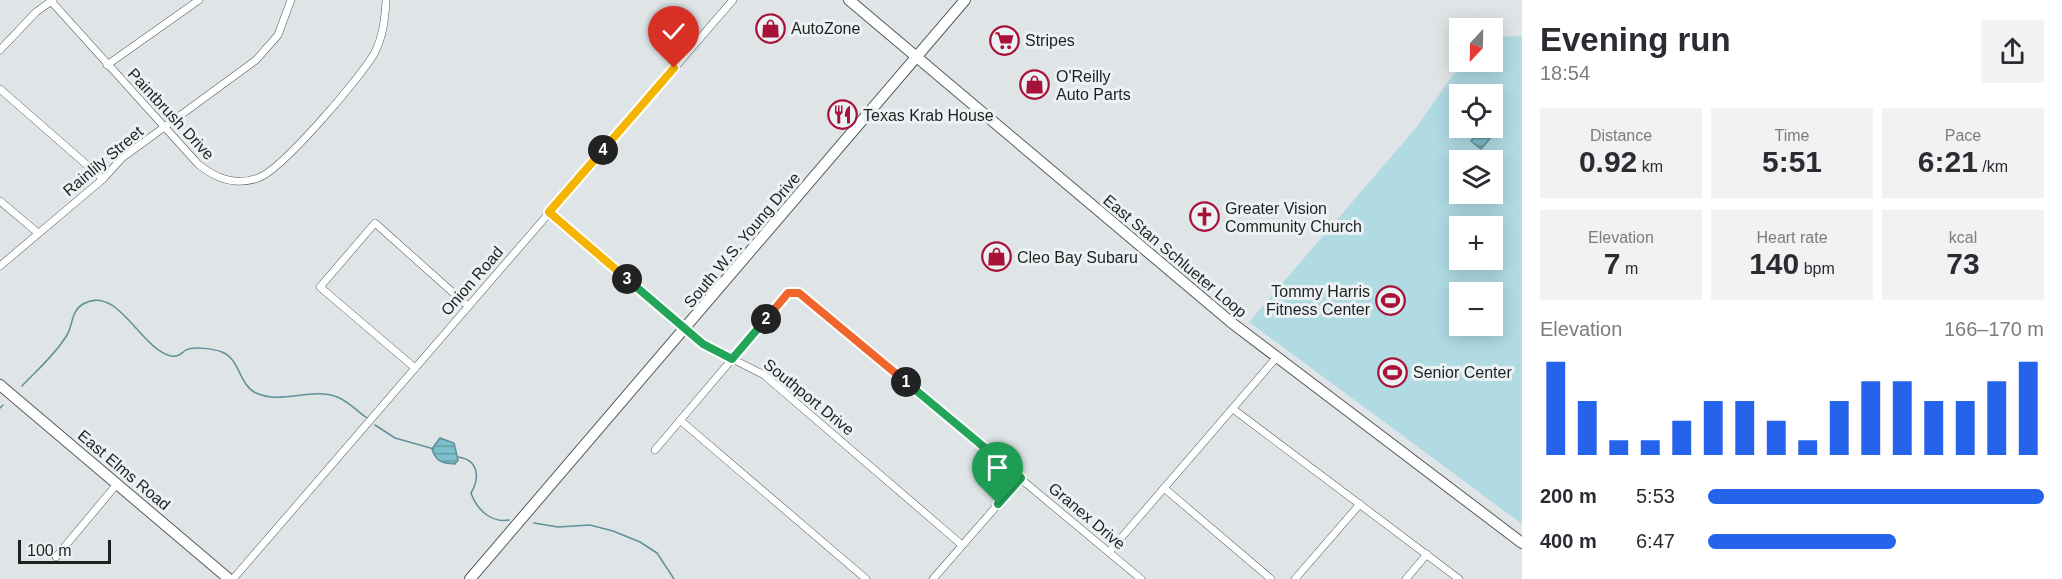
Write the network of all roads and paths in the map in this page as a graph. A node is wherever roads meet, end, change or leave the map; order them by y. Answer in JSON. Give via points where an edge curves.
{"nodes":[{"id":1,"x":51,"y":0,"type":"edge"},
{"id":2,"x":199,"y":0,"type":"edge"},
{"id":3,"x":291,"y":0,"type":"edge"},
{"id":4,"x":386,"y":0,"type":"edge"},
{"id":5,"x":732,"y":0,"type":"edge"},
{"id":6,"x":849,"y":0,"type":"edge"},
{"id":7,"x":965,"y":0,"type":"edge"},
{"id":8,"x":0,"y":50,"type":"edge"},
{"id":9,"x":917,"y":57,"type":"junction"},
{"id":10,"x":107,"y":65,"type":"junction"},
{"id":11,"x":0,"y":89,"type":"edge"},
{"id":12,"x":164,"y":129,"type":"junction"},
{"id":13,"x":103,"y":179,"type":"junction"},
{"id":14,"x":0,"y":201,"type":"edge"},
{"id":15,"x":549,"y":212,"type":"junction"},
{"id":16,"x":38,"y":233,"type":"junction"},
{"id":17,"x":0,"y":266,"type":"edge"},
{"id":18,"x":468,"y":306,"type":"junction"},
{"id":19,"x":686,"y":330,"type":"junction"},
{"id":20,"x":1276,"y":358,"type":"junction"},
{"id":21,"x":732,"y":359,"type":"junction"},
{"id":22,"x":415,"y":368,"type":"junction"},
{"id":23,"x":0,"y":385,"type":"edge"},
{"id":24,"x":1233,"y":409,"type":"junction"},
{"id":25,"x":680,"y":420,"type":"junction"},
{"id":26,"x":655,"y":450,"type":"dead end"},
{"id":27,"x":1021,"y":478,"type":"junction"},
{"id":28,"x":117,"y":484,"type":"junction"},
{"id":29,"x":1164,"y":488,"type":"junction"},
{"id":30,"x":1360,"y":504,"type":"junction"},
{"id":31,"x":1522,"y":543,"type":"edge"},
{"id":32,"x":962,"y":545,"type":"junction"},
{"id":33,"x":1109,"y":552,"type":"junction"},
{"id":34,"x":1427,"y":554,"type":"junction"},
{"id":35,"x":56,"y":557,"type":"dead end"},
{"id":36,"x":231,"y":579,"type":"edge"},
{"id":37,"x":470,"y":579,"type":"edge"},
{"id":38,"x":866,"y":579,"type":"edge"},
{"id":39,"x":933,"y":579,"type":"edge"},
{"id":40,"x":1141,"y":579,"type":"edge"},
{"id":41,"x":1271,"y":579,"type":"edge"},
{"id":42,"x":1295,"y":579,"type":"edge"},
{"id":43,"x":1406,"y":579,"type":"edge"},
{"id":44,"x":1460,"y":579,"type":"edge"}],
"edges":[{"from":1,"to":8,"type":"street"},
{"from":1,"to":10,"type":"street","name":"Paintbrush Drive"},
{"from":2,"to":10,"type":"street"},
{"from":3,"to":12,"type":"street","name":"Rainlily Street","via":[[278,35],[256,60]]},
{"from":4,"to":12,"type":"street","name":"Paintbrush Drive","via":[[383,31],[374,54],[273,170],[247,181],[223,179],[198,164]]},
{"from":5,"to":15,"type":"street","name":"Onion Road"},
{"from":6,"to":9,"type":"main road","name":"East Stan Schlueter Loop"},
{"from":7,"to":9,"type":"main road","name":"South W.S. Young Drive"},
{"from":9,"to":19,"type":"main road","name":"South W.S. Young Drive"},
{"from":9,"to":20,"type":"main road","name":"East Stan Schlueter Loop"},
{"from":10,"to":12,"type":"street","name":"Paintbrush Drive"},
{"from":11,"to":13,"type":"street"},
{"from":12,"to":13,"type":"street","name":"Rainlily Street","via":[[122,158]]},
{"from":13,"to":16,"type":"street","name":"Rainlily Street"},
{"from":14,"to":16,"type":"street"},
{"from":15,"to":18,"type":"street","name":"Onion Road"},
{"from":15,"to":19,"type":"street","name":"Southport Drive"},
{"from":16,"to":17,"type":"street","name":"Rainlily Street"},
{"from":18,"to":22,"type":"street","name":"Onion Road"},
{"from":18,"to":22,"type":"street","via":[[375,223],[320,287]]},
{"from":19,"to":21,"type":"street","name":"Southport Drive"},
{"from":19,"to":37,"type":"main road","name":"South W.S. Young Drive"},
{"from":20,"to":24,"type":"street"},
{"from":20,"to":31,"type":"main road","name":"East Stan Schlueter Loop"},
{"from":21,"to":25,"type":"street"},
{"from":21,"to":27,"type":"street","name":"Granex Drive","via":[[788,293],[795,291]]},
{"from":21,"to":32,"type":"street","name":"Southport Drive","via":[[764,375]]},
{"from":22,"to":36,"type":"street","name":"Onion Road"},
{"from":23,"to":28,"type":"main road","name":"East Elms Road"},
{"from":24,"to":29,"type":"street"},
{"from":24,"to":30,"type":"street"},
{"from":25,"to":26,"type":"street"},
{"from":25,"to":38,"type":"street"},
{"from":27,"to":32,"type":"street"},
{"from":27,"to":33,"type":"street","name":"Granex Drive"},
{"from":28,"to":35,"type":"street"},
{"from":28,"to":36,"type":"main road","name":"East Elms Road"},
{"from":29,"to":33,"type":"street"},
{"from":29,"to":41,"type":"street"},
{"from":30,"to":34,"type":"street"},
{"from":30,"to":42,"type":"street"},
{"from":32,"to":39,"type":"street"},
{"from":33,"to":40,"type":"street","name":"Granex Drive"},
{"from":34,"to":43,"type":"street"},
{"from":34,"to":44,"type":"street"}]}
